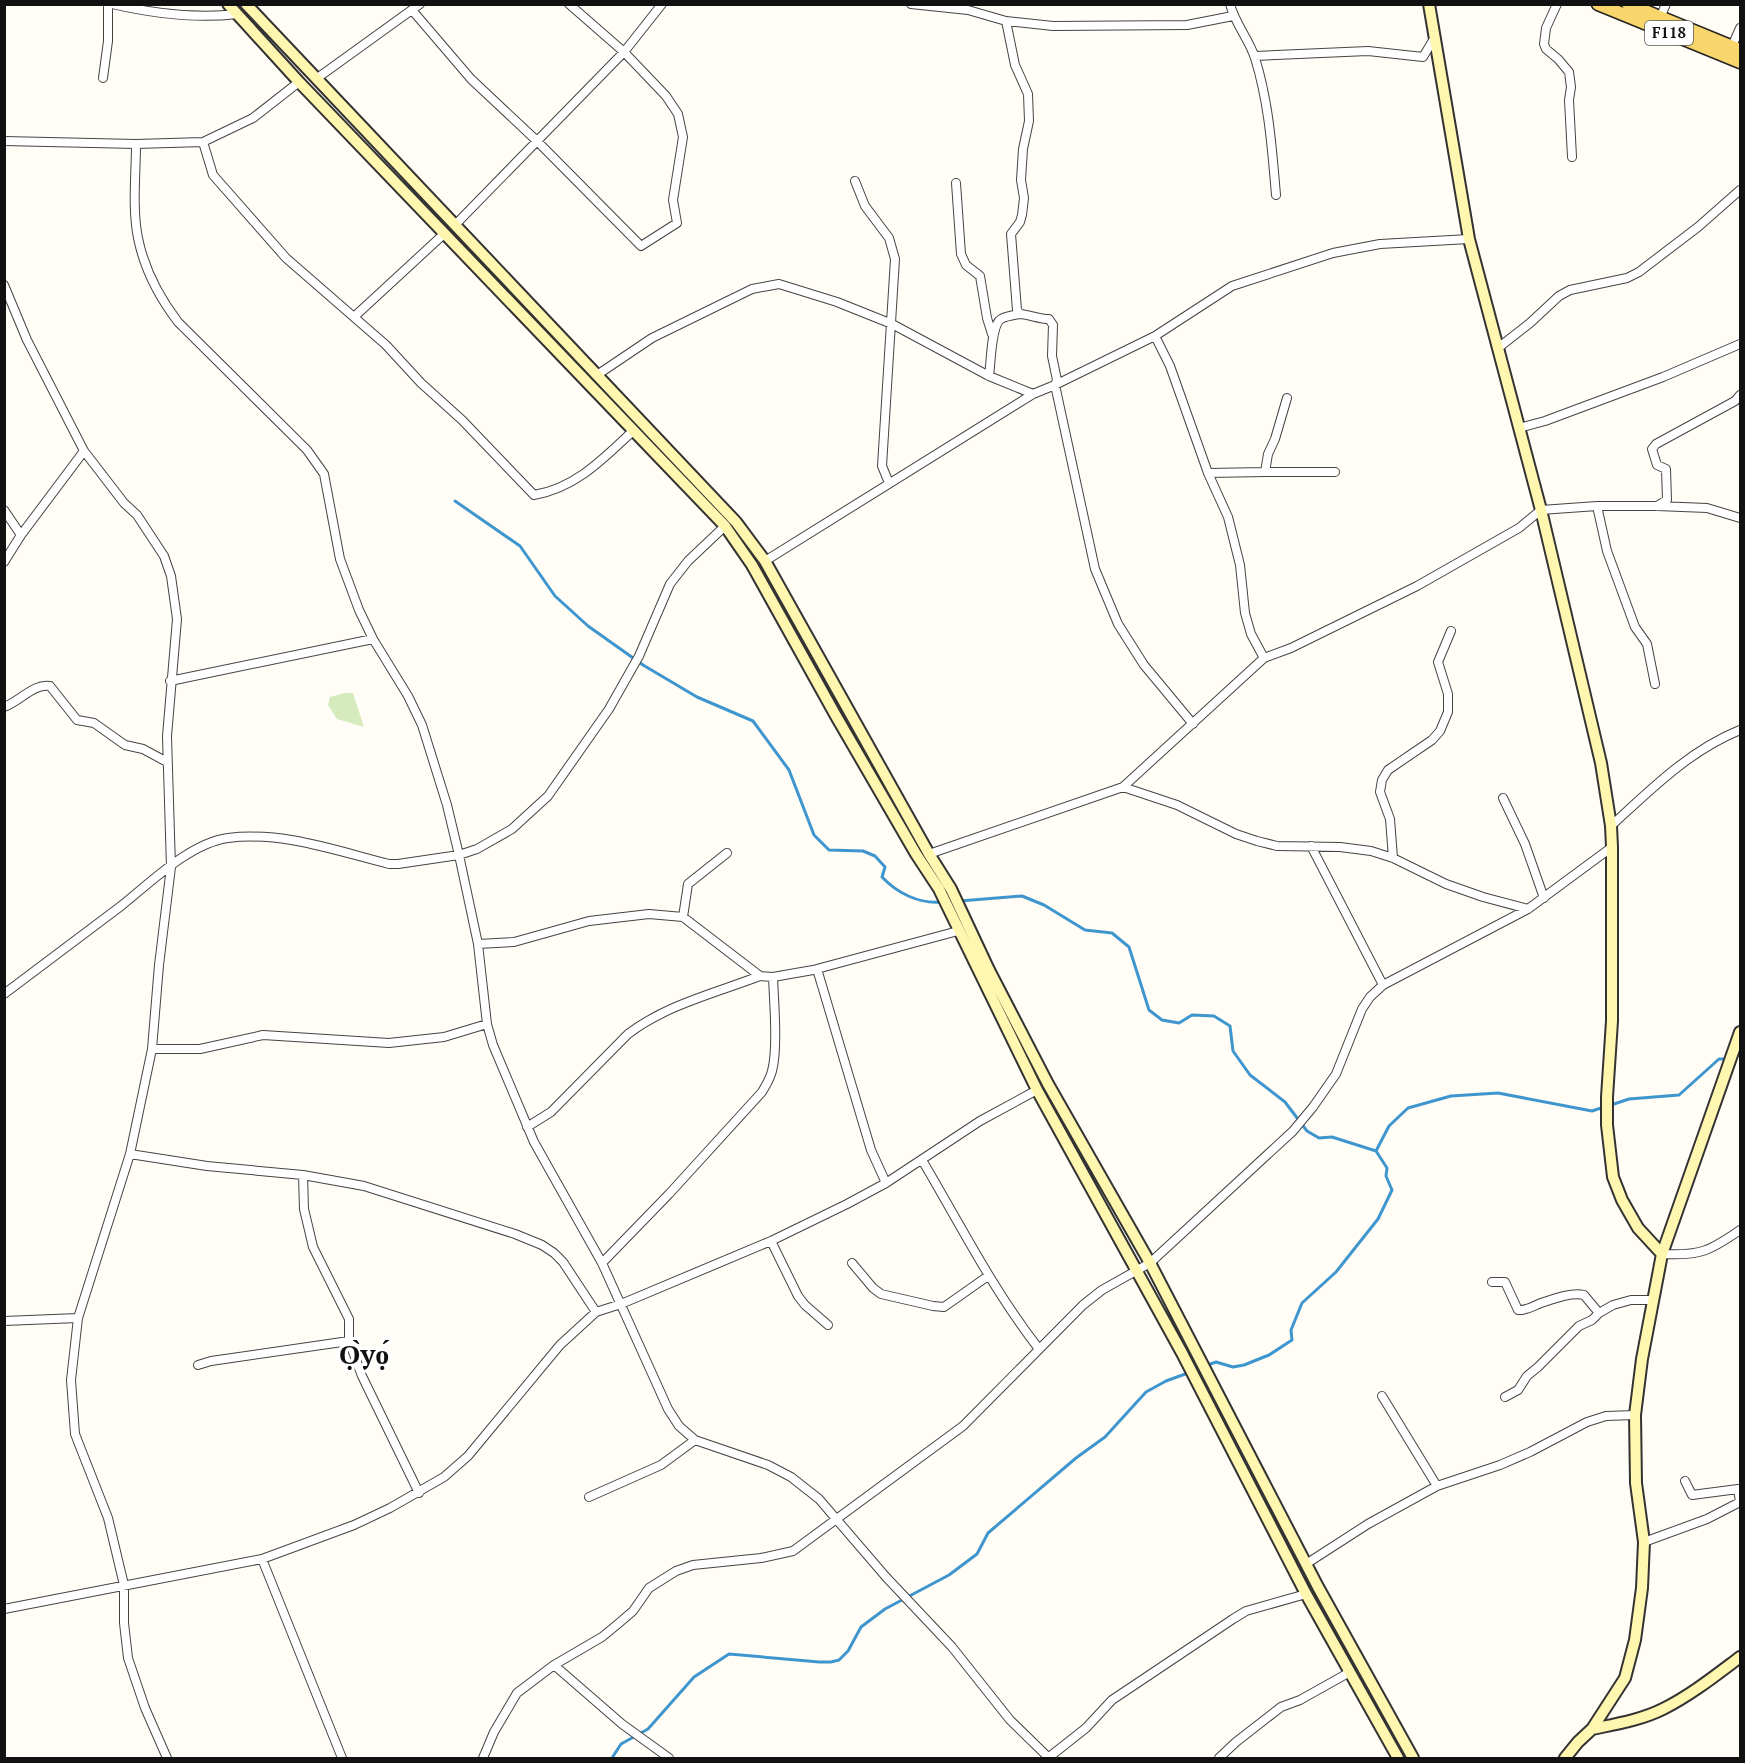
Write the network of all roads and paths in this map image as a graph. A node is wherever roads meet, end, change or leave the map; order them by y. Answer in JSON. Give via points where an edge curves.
{"nodes":[{"id":1,"x":110,"y":4,"type":"edge"},
{"id":2,"x":228,"y":4,"type":"edge"},
{"id":3,"x":246,"y":4,"type":"edge"},
{"id":4,"x":420,"y":4,"type":"edge"},
{"id":5,"x":569,"y":4,"type":"edge"},
{"id":6,"x":662,"y":4,"type":"edge"},
{"id":7,"x":911,"y":4,"type":"edge"},
{"id":8,"x":1230,"y":4,"type":"edge"},
{"id":9,"x":1429,"y":4,"type":"edge"},
{"id":10,"x":1557,"y":4,"type":"edge"},
{"id":11,"x":1598,"y":4,"type":"edge"},
{"id":12,"x":1628,"y":4,"type":"edge"},
{"id":13,"x":1666,"y":4,"type":"edge"},
{"id":14,"x":412,"y":10,"type":"junction"},
{"id":15,"x":237,"y":14,"type":"junction"},
{"id":16,"x":1233,"y":16,"type":"junction"},
{"id":17,"x":1660,"y":18,"type":"junction"},
{"id":18,"x":1005,"y":21,"type":"junction"},
{"id":19,"x":1740,"y":28,"type":"edge"},
{"id":20,"x":1435,"y":37,"type":"junction"},
{"id":21,"x":1736,"y":48,"type":"edge"},
{"id":22,"x":624,"y":52,"type":"junction"},
{"id":23,"x":1255,"y":56,"type":"junction"},
{"id":24,"x":1740,"y":62,"type":"edge"},
{"id":25,"x":103,"y":78,"type":"dead end"},
{"id":26,"x":316,"y":79,"type":"junction"},
{"id":27,"x":299,"y":82,"type":"junction"},
{"id":28,"x":4,"y":141,"type":"edge"},
{"id":29,"x":537,"y":141,"type":"junction"},
{"id":30,"x":203,"y":142,"type":"junction"},
{"id":31,"x":136,"y":144,"type":"junction"},
{"id":32,"x":1572,"y":157,"type":"dead end"},
{"id":33,"x":391,"y":158,"type":"junction"},
{"id":34,"x":381,"y":167,"type":"junction"},
{"id":35,"x":855,"y":181,"type":"dead end"},
{"id":36,"x":956,"y":183,"type":"dead end"},
{"id":37,"x":1740,"y":190,"type":"edge"},
{"id":38,"x":1276,"y":195,"type":"dead end"},
{"id":39,"x":455,"y":225,"type":"junction"},
{"id":40,"x":445,"y":233,"type":"junction"},
{"id":41,"x":1469,"y":238,"type":"junction"},
{"id":42,"x":4,"y":285,"type":"edge"},
{"id":43,"x":1020,"y":314,"type":"junction"},
{"id":44,"x":540,"y":315,"type":"junction"},
{"id":45,"x":355,"y":316,"type":"junction"},
{"id":46,"x":530,"y":324,"type":"junction"},
{"id":47,"x":892,"y":324,"type":"junction"},
{"id":48,"x":993,"y":336,"type":"junction"},
{"id":49,"x":1155,"y":336,"type":"junction"},
{"id":50,"x":1740,"y":344,"type":"edge"},
{"id":51,"x":1498,"y":348,"type":"junction"},
{"id":52,"x":597,"y":375,"type":"junction"},
{"id":53,"x":989,"y":376,"type":"junction"},
{"id":54,"x":1055,"y":385,"type":"junction"},
{"id":55,"x":1033,"y":394,"type":"junction"},
{"id":56,"x":1740,"y":395,"type":"edge"},
{"id":57,"x":1287,"y":398,"type":"dead end"},
{"id":58,"x":1519,"y":428,"type":"junction"},
{"id":59,"x":634,"y":430,"type":"junction"},
{"id":60,"x":84,"y":451,"type":"junction"},
{"id":61,"x":1265,"y":472,"type":"junction"},
{"id":62,"x":1335,"y":472,"type":"dead end"},
{"id":63,"x":1209,"y":473,"type":"junction"},
{"id":64,"x":889,"y":483,"type":"junction"},
{"id":65,"x":1597,"y":506,"type":"junction"},
{"id":66,"x":1657,"y":506,"type":"junction"},
{"id":67,"x":4,"y":510,"type":"edge"},
{"id":68,"x":1541,"y":510,"type":"junction"},
{"id":69,"x":1740,"y":518,"type":"edge"},
{"id":70,"x":725,"y":526,"type":"junction"},
{"id":71,"x":21,"y":535,"type":"junction"},
{"id":72,"x":765,"y":561,"type":"junction"},
{"id":73,"x":4,"y":562,"type":"edge"},
{"id":74,"x":1451,"y":631,"type":"dead end"},
{"id":75,"x":373,"y":639,"type":"junction"},
{"id":76,"x":1264,"y":658,"type":"junction"},
{"id":77,"x":170,"y":681,"type":"junction"},
{"id":78,"x":1655,"y":684,"type":"dead end"},
{"id":79,"x":4,"y":707,"type":"edge"},
{"id":80,"x":848,"y":709,"type":"junction"},
{"id":81,"x":836,"y":716,"type":"junction"},
{"id":82,"x":1193,"y":724,"type":"junction"},
{"id":83,"x":1740,"y":730,"type":"edge"},
{"id":84,"x":167,"y":762,"type":"junction"},
{"id":85,"x":1123,"y":787,"type":"junction"},
{"id":86,"x":1503,"y":798,"type":"dead end"},
{"id":87,"x":1611,"y":826,"type":"junction"},
{"id":88,"x":1311,"y":846,"type":"junction"},
{"id":89,"x":1612,"y":847,"type":"junction"},
{"id":90,"x":727,"y":853,"type":"dead end"},
{"id":91,"x":928,"y":854,"type":"junction"},
{"id":92,"x":459,"y":855,"type":"junction"},
{"id":93,"x":1393,"y":858,"type":"junction"},
{"id":94,"x":171,"y":867,"type":"junction"},
{"id":95,"x":945,"y":889,"type":"junction"},
{"id":96,"x":1544,"y":898,"type":"junction"},
{"id":97,"x":1528,"y":909,"type":"junction"},
{"id":98,"x":956,"y":915,"type":"junction"},
{"id":99,"x":683,"y":917,"type":"junction"},
{"id":100,"x":958,"y":931,"type":"junction"},
{"id":101,"x":478,"y":944,"type":"junction"},
{"id":102,"x":817,"y":969,"type":"junction"},
{"id":103,"x":984,"y":972,"type":"junction"},
{"id":104,"x":760,"y":976,"type":"junction"},
{"id":105,"x":773,"y":977,"type":"junction"},
{"id":106,"x":1383,"y":985,"type":"junction"},
{"id":107,"x":4,"y":994,"type":"edge"},
{"id":108,"x":487,"y":1024,"type":"junction"},
{"id":109,"x":1740,"y":1032,"type":"edge"},
{"id":110,"x":152,"y":1049,"type":"junction"},
{"id":111,"x":1037,"y":1090,"type":"junction"},
{"id":112,"x":527,"y":1127,"type":"junction"},
{"id":113,"x":130,"y":1154,"type":"junction"},
{"id":114,"x":922,"y":1160,"type":"junction"},
{"id":115,"x":303,"y":1175,"type":"junction"},
{"id":116,"x":886,"y":1183,"type":"junction"},
{"id":117,"x":1740,"y":1230,"type":"edge"},
{"id":118,"x":771,"y":1241,"type":"junction"},
{"id":119,"x":1662,"y":1254,"type":"junction"},
{"id":120,"x":602,"y":1263,"type":"junction"},
{"id":121,"x":852,"y":1263,"type":"dead end"},
{"id":122,"x":1150,"y":1263,"type":"junction"},
{"id":123,"x":1135,"y":1271,"type":"junction"},
{"id":124,"x":988,"y":1276,"type":"junction"},
{"id":125,"x":1492,"y":1282,"type":"dead end"},
{"id":126,"x":1653,"y":1300,"type":"junction"},
{"id":127,"x":621,"y":1304,"type":"junction"},
{"id":128,"x":596,"y":1312,"type":"junction"},
{"id":129,"x":1599,"y":1313,"type":"junction"},
{"id":130,"x":78,"y":1317,"type":"junction"},
{"id":131,"x":4,"y":1321,"type":"edge"},
{"id":132,"x":828,"y":1325,"type":"dead end"},
{"id":133,"x":349,"y":1341,"type":"junction"},
{"id":134,"x":1039,"y":1349,"type":"junction"},
{"id":135,"x":198,"y":1365,"type":"dead end"},
{"id":136,"x":1382,"y":1396,"type":"dead end"},
{"id":137,"x":1505,"y":1397,"type":"dead end"},
{"id":138,"x":1635,"y":1415,"type":"junction"},
{"id":139,"x":695,"y":1440,"type":"junction"},
{"id":140,"x":1685,"y":1481,"type":"dead end"},
{"id":141,"x":1437,"y":1486,"type":"junction"},
{"id":142,"x":419,"y":1493,"type":"junction"},
{"id":143,"x":589,"y":1497,"type":"dead end"},
{"id":144,"x":837,"y":1519,"type":"junction"},
{"id":145,"x":1644,"y":1542,"type":"junction"},
{"id":146,"x":262,"y":1559,"type":"junction"},
{"id":147,"x":1306,"y":1564,"type":"junction"},
{"id":148,"x":124,"y":1585,"type":"junction"},
{"id":149,"x":1306,"y":1594,"type":"junction"},
{"id":150,"x":4,"y":1609,"type":"edge"},
{"id":151,"x":1345,"y":1637,"type":"junction"},
{"id":152,"x":1334,"y":1643,"type":"junction"},
{"id":153,"x":1740,"y":1657,"type":"edge"},
{"id":154,"x":554,"y":1665,"type":"junction"},
{"id":155,"x":1350,"y":1672,"type":"junction"},
{"id":156,"x":1592,"y":1729,"type":"junction"},
{"id":157,"x":167,"y":1758,"type":"edge"},
{"id":158,"x":342,"y":1758,"type":"edge"},
{"id":159,"x":483,"y":1758,"type":"edge"},
{"id":160,"x":669,"y":1758,"type":"edge"},
{"id":161,"x":1048,"y":1758,"type":"edge"},
{"id":162,"x":1219,"y":1758,"type":"edge"},
{"id":163,"x":1398,"y":1758,"type":"edge"},
{"id":164,"x":1413,"y":1758,"type":"edge"},
{"id":165,"x":1565,"y":1758,"type":"edge"}],
"edges":[{"from":1,"to":15,"type":"street","via":[[216,17]]},
{"from":1,"to":25,"type":"street"},
{"from":2,"to":15,"type":"main road"},
{"from":3,"to":26,"type":"main road"},
{"from":4,"to":14,"type":"street"},
{"from":5,"to":22,"type":"street"},
{"from":6,"to":22,"type":"street"},
{"from":7,"to":18,"type":"street","via":[[968,10]]},
{"from":8,"to":16,"type":"street"},
{"from":9,"to":20,"type":"main road"},
{"from":10,"to":32,"type":"street","via":[[1546,28],[1544,44],[1569,72]]},
{"from":11,"to":24,"type":"main road","number":"F118"},
{"from":12,"to":17,"type":"main road","number":"F118"},
{"from":13,"to":17,"type":"street"},
{"from":14,"to":26,"type":"street"},
{"from":14,"to":29,"type":"street","via":[[471,79]]},
{"from":15,"to":27,"type":"main road"},
{"from":16,"to":18,"type":"street","via":[[1170,26],[1053,26]]},
{"from":16,"to":23,"type":"street"},
{"from":17,"to":21,"type":"main road","number":"F118"},
{"from":18,"to":43,"type":"street","via":[[1015,65],[1028,94],[1029,121],[1021,180],[1024,198],[1020,222],[1011,234]]},
{"from":19,"to":21,"type":"street"},
{"from":20,"to":23,"type":"street","via":[[1423,57],[1368,51]]},
{"from":20,"to":41,"type":"main road"},
{"from":22,"to":29,"type":"street"},
{"from":22,"to":29,"type":"street","via":[[678,114],[683,137],[674,200],[677,223],[641,246]]},
{"from":23,"to":38,"type":"street","via":[[1268,109]]},
{"from":26,"to":33,"type":"main road"},
{"from":27,"to":30,"type":"street","via":[[253,118]]},
{"from":27,"to":34,"type":"main road"},
{"from":28,"to":31,"type":"street"},
{"from":29,"to":39,"type":"street"},
{"from":30,"to":31,"type":"street"},
{"from":30,"to":45,"type":"street","via":[[213,175],[286,258]]},
{"from":31,"to":75,"type":"street","via":[[137,236],[153,283],[178,322],[307,450],[324,474],[340,559]]},
{"from":33,"to":34,"type":"main road"},
{"from":33,"to":39,"type":"main road"},
{"from":34,"to":40,"type":"main road"},
{"from":35,"to":47,"type":"street","via":[[865,206],[889,238],[895,260]]},
{"from":36,"to":48,"type":"street","via":[[961,254],[966,265],[981,276]]},
{"from":37,"to":51,"type":"street","via":[[1639,272],[1570,290]]},
{"from":39,"to":44,"type":"main road"},
{"from":40,"to":45,"type":"street"},
{"from":40,"to":46,"type":"main road"},
{"from":41,"to":49,"type":"street","via":[[1380,244],[1286,267],[1232,286]]},
{"from":41,"to":51,"type":"main road"},
{"from":42,"to":60,"type":"street","via":[[27,340]]},
{"from":43,"to":48,"type":"street","via":[[1001,319]]},
{"from":43,"to":54,"type":"street","via":[[1049,319],[1053,325]]},
{"from":44,"to":46,"type":"main road"},
{"from":44,"to":52,"type":"main road"},
{"from":45,"to":59,"type":"street","via":[[534,495],[576,480]]},
{"from":46,"to":59,"type":"main road"},
{"from":47,"to":52,"type":"street","via":[[779,284],[752,289],[652,338]]},
{"from":47,"to":53,"type":"street"},
{"from":47,"to":64,"type":"street","via":[[882,466]]},
{"from":48,"to":53,"type":"street"},
{"from":49,"to":54,"type":"street"},
{"from":49,"to":63,"type":"street"},
{"from":50,"to":58,"type":"street","via":[[1663,377]]},
{"from":51,"to":58,"type":"main road"},
{"from":52,"to":72,"type":"main road","via":[[736,522]]},
{"from":53,"to":55,"type":"street"},
{"from":54,"to":55,"type":"street"},
{"from":54,"to":82,"type":"street","via":[[1095,569],[1118,624],[1144,665]]},
{"from":55,"to":64,"type":"street"},
{"from":56,"to":66,"type":"street","via":[[1652,449],[1657,465],[1666,469],[1667,500]]},
{"from":57,"to":61,"type":"street"},
{"from":58,"to":68,"type":"main road"},
{"from":59,"to":70,"type":"main road"},
{"from":60,"to":71,"type":"street"},
{"from":60,"to":77,"type":"street","via":[[164,556],[177,619]]},
{"from":61,"to":62,"type":"street"},
{"from":61,"to":63,"type":"street"},
{"from":63,"to":76,"type":"street","via":[[1228,517],[1240,565],[1245,613]]},
{"from":64,"to":72,"type":"street"},
{"from":65,"to":66,"type":"street"},
{"from":65,"to":68,"type":"street"},
{"from":65,"to":78,"type":"street","via":[[1607,551],[1635,627],[1647,644]]},
{"from":66,"to":69,"type":"street","via":[[1707,508]]},
{"from":67,"to":71,"type":"street"},
{"from":68,"to":76,"type":"street","via":[[1520,528],[1417,586]]},
{"from":68,"to":87,"type":"main road","via":[[1601,763]]},
{"from":70,"to":81,"type":"main road","via":[[752,565]]},
{"from":70,"to":92,"type":"street","via":[[670,584],[639,656],[597,729],[548,796],[513,829]]},
{"from":71,"to":73,"type":"street"},
{"from":72,"to":80,"type":"main road"},
{"from":74,"to":93,"type":"street","via":[[1438,662],[1448,694],[1448,712],[1440,731],[1388,770],[1382,780],[1380,792],[1390,819]]},
{"from":75,"to":77,"type":"street"},
{"from":75,"to":92,"type":"street","via":[[422,725]]},
{"from":76,"to":82,"type":"street"},
{"from":77,"to":84,"type":"street"},
{"from":79,"to":84,"type":"street","via":[[37,688],[50,686],[77,720],[94,723],[125,745],[143,749]]},
{"from":80,"to":81,"type":"main road"},
{"from":80,"to":91,"type":"main road"},
{"from":81,"to":95,"type":"main road","via":[[916,854]]},
{"from":82,"to":85,"type":"street"},
{"from":83,"to":87,"type":"street","via":[[1673,769]]},
{"from":84,"to":94,"type":"street"},
{"from":85,"to":88,"type":"street","via":[[1177,805],[1257,841],[1277,846]]},
{"from":85,"to":91,"type":"street"},
{"from":86,"to":96,"type":"street"},
{"from":87,"to":89,"type":"main road"},
{"from":88,"to":93,"type":"street","via":[[1361,850]]},
{"from":88,"to":106,"type":"street"},
{"from":89,"to":96,"type":"street"},
{"from":89,"to":119,"type":"main road","via":[[1612,1021],[1607,1125],[1613,1177],[1638,1228]]},
{"from":90,"to":99,"type":"street","via":[[688,884]]},
{"from":91,"to":95,"type":"main road"},
{"from":92,"to":94,"type":"street","via":[[389,864],[298,841],[241,837],[210,843]]},
{"from":92,"to":101,"type":"street"},
{"from":93,"to":97,"type":"street","via":[[1446,884]]},
{"from":94,"to":107,"type":"street"},
{"from":94,"to":110,"type":"street"},
{"from":95,"to":98,"type":"main road"},
{"from":96,"to":97,"type":"street"},
{"from":97,"to":106,"type":"street"},
{"from":98,"to":100,"type":"main road"},
{"from":98,"to":103,"type":"main road"},
{"from":99,"to":101,"type":"street","via":[[649,914],[589,921],[514,942]]},
{"from":99,"to":104,"type":"street"},
{"from":100,"to":102,"type":"street"},
{"from":100,"to":103,"type":"main road"},
{"from":101,"to":108,"type":"street"},
{"from":102,"to":105,"type":"street"},
{"from":102,"to":116,"type":"street","via":[[871,1150]]},
{"from":103,"to":111,"type":"main road"},
{"from":103,"to":122,"type":"main road"},
{"from":104,"to":105,"type":"street"},
{"from":104,"to":112,"type":"street","via":[[641,1024],[551,1112]]},
{"from":105,"to":120,"type":"street","via":[[774,1055],[772,1071],[762,1092]]},
{"from":106,"to":122,"type":"street","via":[[1362,1009],[1336,1074],[1293,1131]]},
{"from":108,"to":110,"type":"street","via":[[444,1037],[388,1042],[263,1035],[200,1048]]},
{"from":108,"to":112,"type":"street"},
{"from":109,"to":119,"type":"main road"},
{"from":110,"to":113,"type":"street"},
{"from":111,"to":114,"type":"street","via":[[980,1121]]},
{"from":111,"to":123,"type":"main road"},
{"from":112,"to":120,"type":"street"},
{"from":113,"to":115,"type":"street"},
{"from":113,"to":130,"type":"street"},
{"from":114,"to":116,"type":"street"},
{"from":114,"to":124,"type":"street"},
{"from":115,"to":128,"type":"street","via":[[364,1186],[542,1245],[563,1262]]},
{"from":115,"to":133,"type":"street","via":[[307,1228],[349,1319]]},
{"from":116,"to":118,"type":"street"},
{"from":117,"to":119,"type":"street","via":[[1711,1249],[1690,1255]]},
{"from":118,"to":127,"type":"street"},
{"from":118,"to":132,"type":"street","via":[[798,1296]]},
{"from":119,"to":126,"type":"main road"},
{"from":120,"to":127,"type":"street"},
{"from":121,"to":124,"type":"street","via":[[881,1294],[933,1306],[944,1306]]},
{"from":122,"to":123,"type":"street"},
{"from":122,"to":147,"type":"main road"},
{"from":123,"to":134,"type":"street","via":[[1083,1305]]},
{"from":123,"to":149,"type":"main road","via":[[1182,1353]]},
{"from":124,"to":134,"type":"street"},
{"from":125,"to":129,"type":"street","via":[[1505,1282],[1518,1310],[1577,1293],[1584,1295]]},
{"from":126,"to":129,"type":"street","via":[[1631,1300]]},
{"from":126,"to":138,"type":"main road"},
{"from":127,"to":128,"type":"street"},
{"from":127,"to":139,"type":"street","via":[[668,1409]]},
{"from":128,"to":142,"type":"street","via":[[554,1352],[468,1456]]},
{"from":129,"to":137,"type":"street","via":[[1579,1326],[1527,1376],[1518,1390]]},
{"from":130,"to":131,"type":"street"},
{"from":130,"to":148,"type":"street","via":[[71,1380],[75,1434],[108,1518]]},
{"from":133,"to":135,"type":"street"},
{"from":133,"to":142,"type":"street"},
{"from":134,"to":144,"type":"street","via":[[963,1426]]},
{"from":136,"to":141,"type":"street"},
{"from":138,"to":141,"type":"street","via":[[1606,1416],[1587,1422],[1500,1465]]},
{"from":138,"to":145,"type":"main road","via":[[1636,1483]]},
{"from":139,"to":143,"type":"street","via":[[661,1465]]},
{"from":139,"to":144,"type":"street","via":[[791,1477]]},
{"from":140,"to":145,"type":"street","via":[[1692,1495],[1738,1489],[1740,1502]]},
{"from":141,"to":147,"type":"street"},
{"from":142,"to":146,"type":"street","via":[[354,1525]]},
{"from":144,"to":154,"type":"street","via":[[793,1551],[693,1565],[676,1571],[649,1588],[633,1611],[602,1637]]},
{"from":144,"to":161,"type":"street","via":[[1010,1720]]},
{"from":145,"to":156,"type":"main road","via":[[1637,1629],[1625,1678]]},
{"from":146,"to":148,"type":"street"},
{"from":146,"to":158,"type":"street"},
{"from":147,"to":151,"type":"main road"},
{"from":148,"to":150,"type":"street"},
{"from":148,"to":157,"type":"street","via":[[128,1658]]},
{"from":149,"to":152,"type":"main road"},
{"from":149,"to":161,"type":"street","via":[[1246,1611],[1233,1619],[1112,1700],[1086,1728]]},
{"from":151,"to":152,"type":"main road"},
{"from":151,"to":164,"type":"main road"},
{"from":152,"to":155,"type":"main road"},
{"from":153,"to":156,"type":"main road","via":[[1663,1709]]},
{"from":154,"to":159,"type":"street","via":[[517,1693]]},
{"from":154,"to":160,"type":"street","via":[[622,1724]]},
{"from":155,"to":162,"type":"street","via":[[1281,1707]]},
{"from":155,"to":163,"type":"main road"},
{"from":156,"to":165,"type":"main road"}]}
